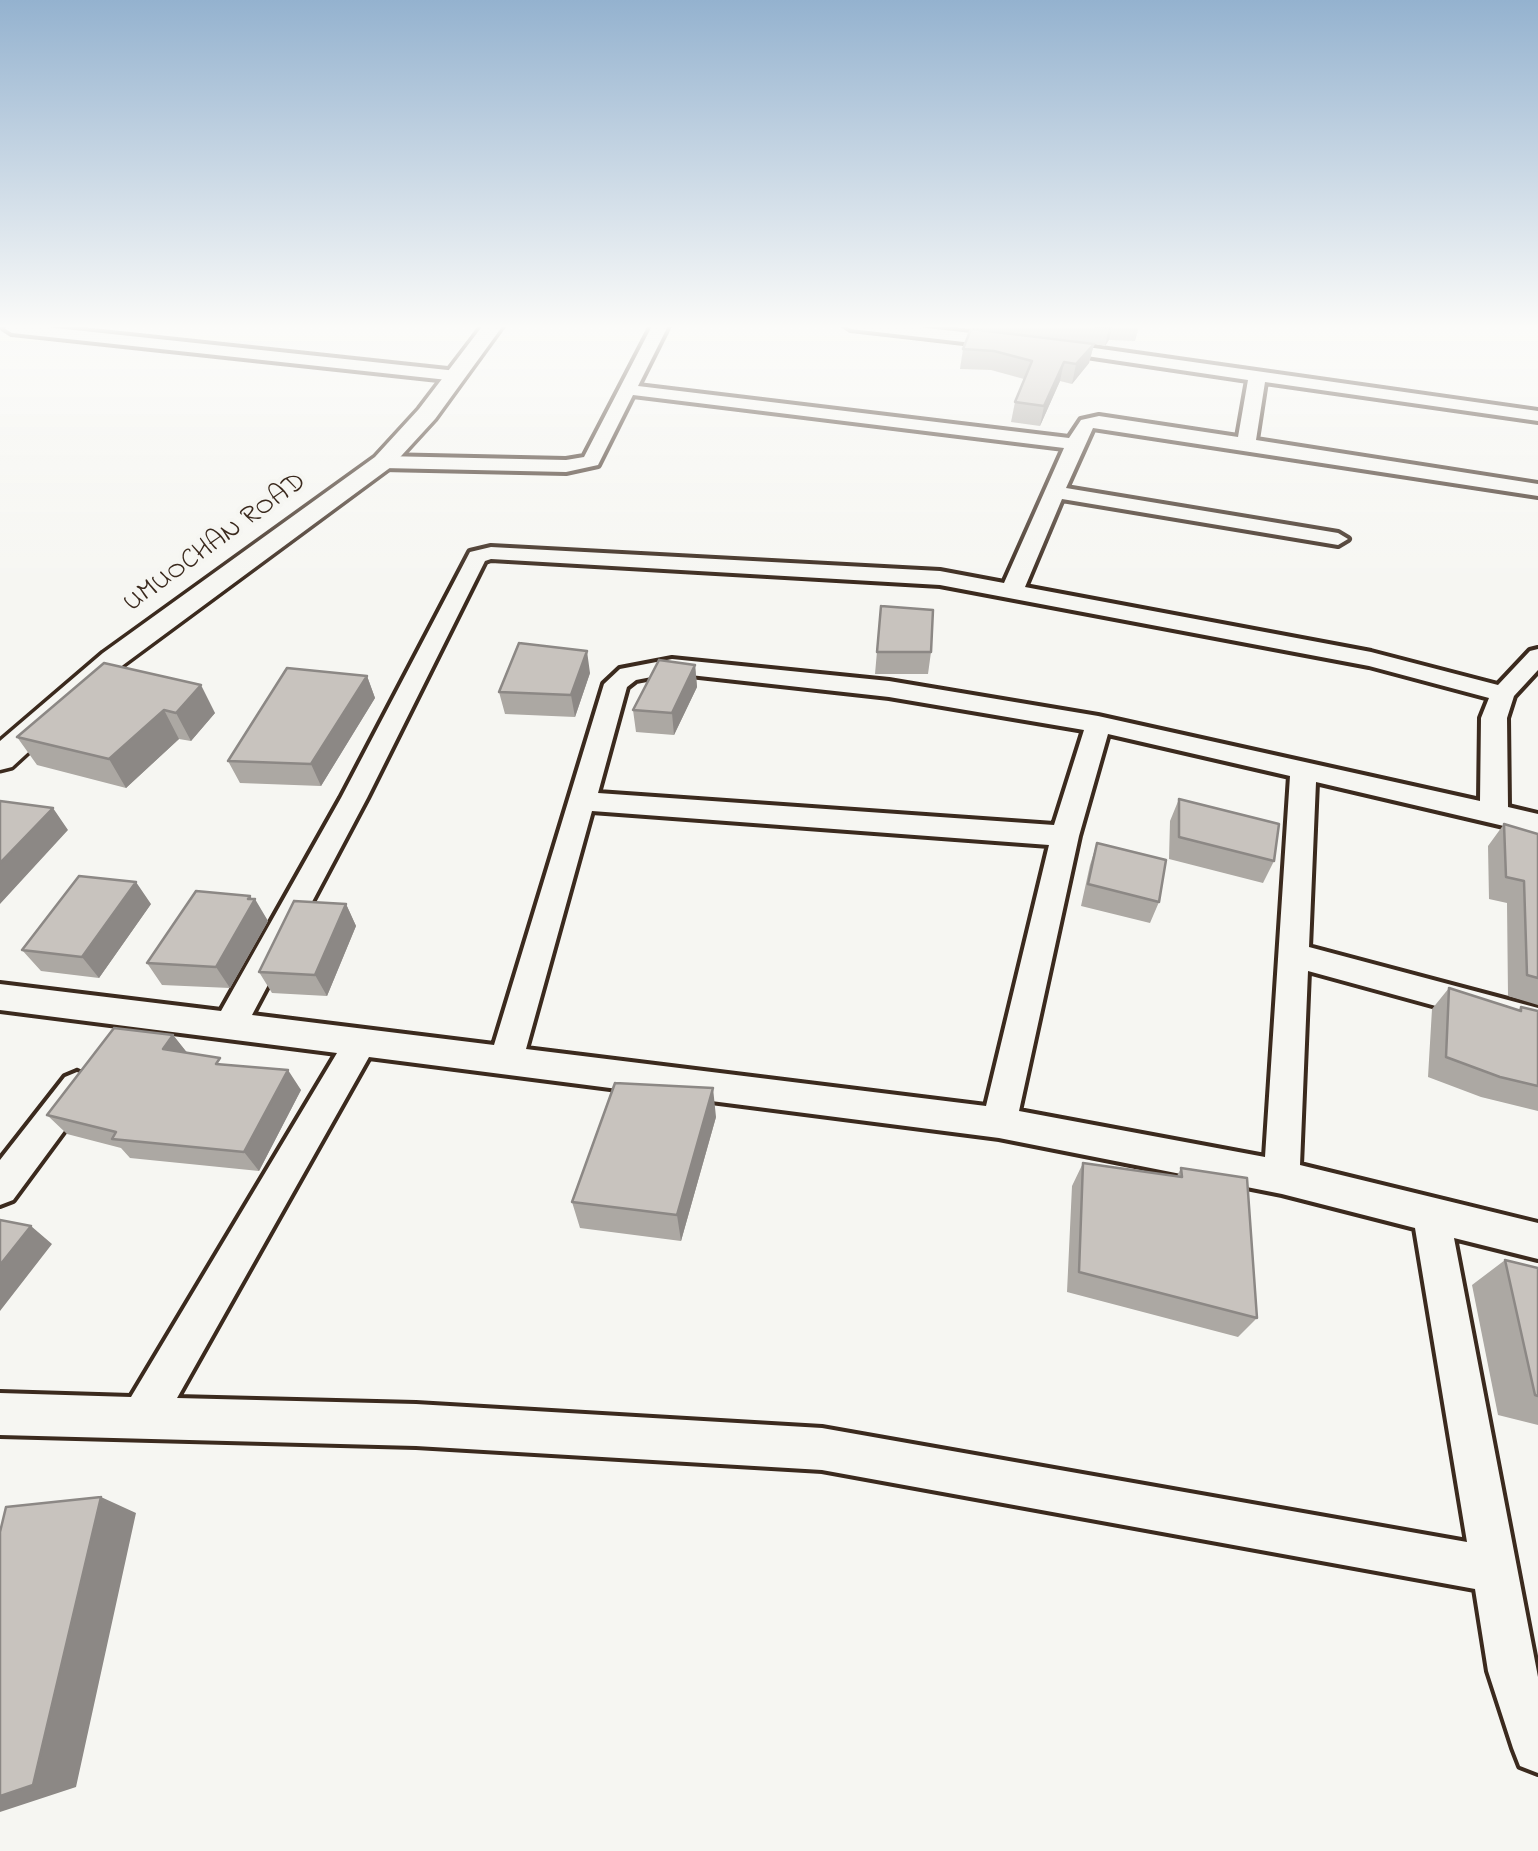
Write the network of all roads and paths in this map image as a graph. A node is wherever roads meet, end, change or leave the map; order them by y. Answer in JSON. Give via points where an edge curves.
{"nodes":[{"id":1,"x":427,"y":410,"type":"edge"},
{"id":2,"x":620,"y":410,"type":"edge"},
{"id":3,"x":799,"y":410,"type":"edge"},
{"id":4,"x":1251,"y":410,"type":"edge"},
{"id":5,"x":1499,"y":410,"type":"edge"},
{"id":6,"x":1538,"y":416,"type":"edge"},
{"id":7,"x":1246,"y":443,"type":"junction"},
{"id":8,"x":1076,"y":444,"type":"junction"},
{"id":9,"x":383,"y":462,"type":"junction"},
{"id":10,"x":1538,"y":490,"type":"edge"},
{"id":11,"x":1055,"y":492,"type":"junction"},
{"id":12,"x":1338,"y":538,"type":"dead end"},
{"id":13,"x":1013,"y":589,"type":"junction"},
{"id":14,"x":1538,"y":656,"type":"edge"},
{"id":15,"x":1502,"y":694,"type":"junction"},
{"id":16,"x":1098,"y":724,"type":"junction"},
{"id":17,"x":0,"y":759,"type":"edge"},
{"id":18,"x":1303,"y":772,"type":"junction"},
{"id":19,"x":582,"y":801,"type":"junction"},
{"id":20,"x":1494,"y":811,"type":"junction"},
{"id":21,"x":1538,"y":824,"type":"edge"},
{"id":22,"x":1065,"y":836,"type":"junction"},
{"id":23,"x":1291,"y":954,"type":"junction"},
{"id":24,"x":0,"y":997,"type":"edge"},
{"id":25,"x":132,"y":1016,"type":"junction"},
{"id":26,"x":1538,"y":1021,"type":"edge"},
{"id":27,"x":228,"y":1029,"type":"junction"},
{"id":28,"x":359,"y":1045,"type":"junction"},
{"id":29,"x":504,"y":1062,"type":"junction"},
{"id":30,"x":999,"y":1123,"type":"junction"},
{"id":31,"x":1282,"y":1178,"type":"junction"},
{"id":32,"x":0,"y":1188,"type":"edge"},
{"id":33,"x":1431,"y":1213,"type":"junction"},
{"id":34,"x":1538,"y":1241,"type":"edge"},
{"id":35,"x":0,"y":1414,"type":"edge"},
{"id":36,"x":142,"y":1418,"type":"junction"},
{"id":37,"x":1495,"y":1570,"type":"junction"},
{"id":38,"x":1538,"y":1748,"type":"edge"}],
"edges":[{"from":1,"to":9,"type":"street","name":"UMUOCHAN ROAD"},
{"from":2,"to":9,"type":"street","via":[[591,462],[580,466]]},
{"from":3,"to":8,"type":"street"},
{"from":4,"to":7,"type":"street"},
{"from":5,"to":6,"type":"street"},
{"from":7,"to":8,"type":"street","via":[[1099,421],[1087,424]]},
{"from":7,"to":10,"type":"street"},
{"from":8,"to":11,"type":"street"},
{"from":9,"to":17,"type":"street","name":"UMUOCHAN ROAD","via":[[113,659]]},
{"from":11,"to":12,"type":"street"},
{"from":11,"to":13,"type":"street"},
{"from":13,"to":15,"type":"street","via":[[1370,660]]},
{"from":13,"to":27,"type":"street","via":[[873,571],[477,556]]},
{"from":14,"to":15,"type":"street"},
{"from":15,"to":20,"type":"street","via":[[1494,718]]},
{"from":16,"to":18,"type":"street"},
{"from":16,"to":19,"type":"street","via":[[888,689],[648,668],[616,684]]},
{"from":16,"to":22,"type":"street"},
{"from":18,"to":20,"type":"street"},
{"from":18,"to":23,"type":"street"},
{"from":19,"to":22,"type":"street"},
{"from":19,"to":29,"type":"street"},
{"from":20,"to":21,"type":"street"},
{"from":22,"to":30,"type":"street"},
{"from":23,"to":26,"type":"street"},
{"from":23,"to":31,"type":"street"},
{"from":24,"to":25,"type":"street"},
{"from":25,"to":27,"type":"street"},
{"from":25,"to":32,"type":"street"},
{"from":27,"to":28,"type":"street"},
{"from":28,"to":29,"type":"street"},
{"from":28,"to":36,"type":"street"},
{"from":29,"to":30,"type":"street"},
{"from":30,"to":31,"type":"street"},
{"from":31,"to":33,"type":"street"},
{"from":33,"to":34,"type":"street"},
{"from":33,"to":37,"type":"street"},
{"from":35,"to":36,"type":"street"},
{"from":36,"to":37,"type":"street","via":[[822,1448]]},
{"from":37,"to":38,"type":"street","via":[[1512,1671]]}]}
